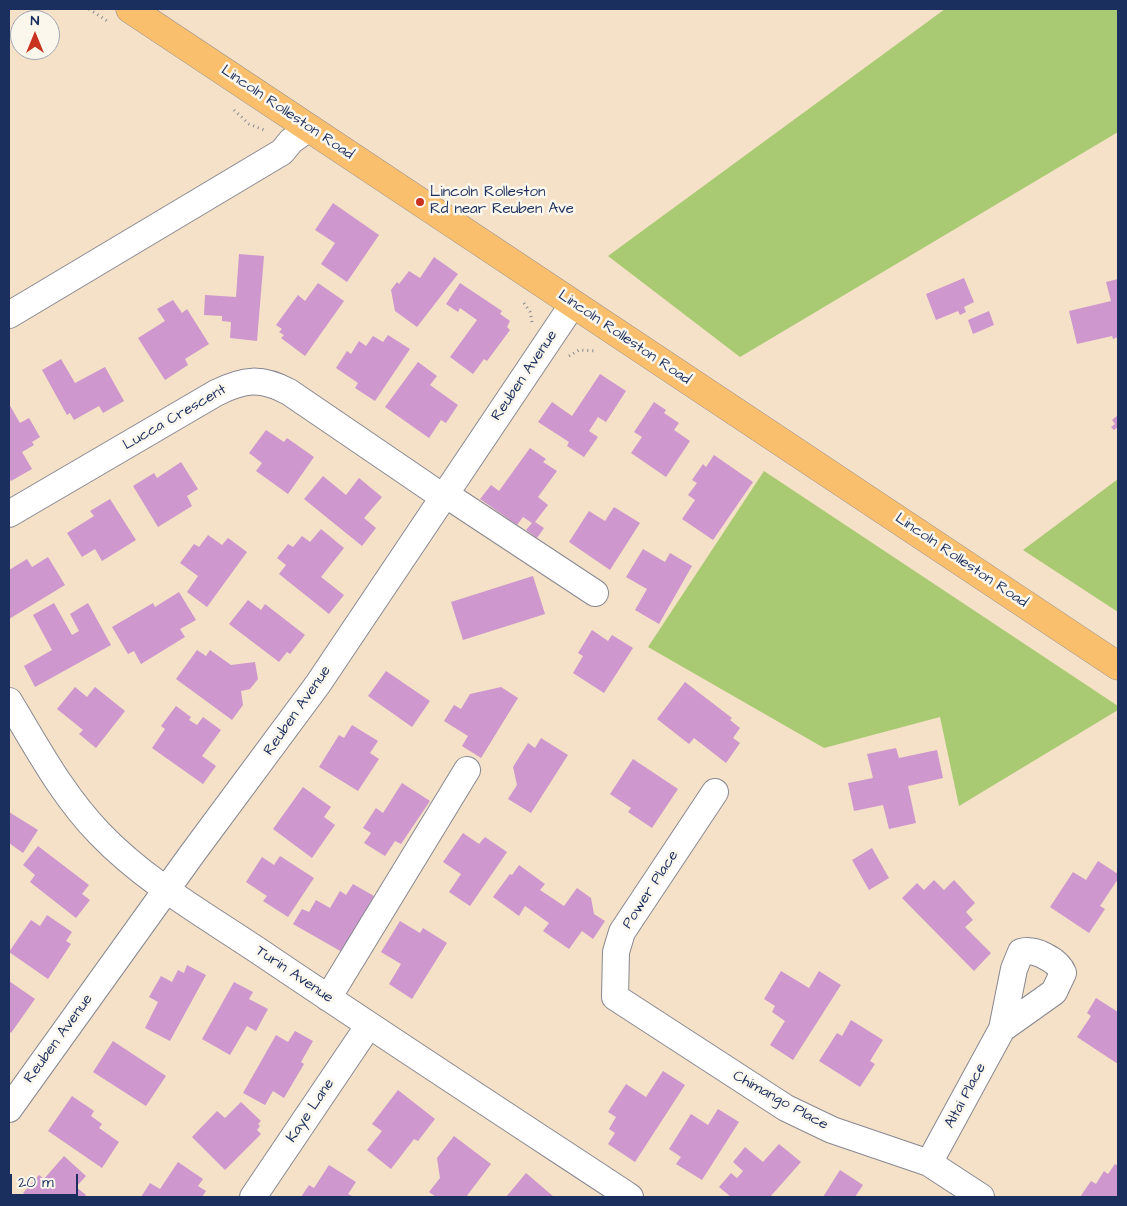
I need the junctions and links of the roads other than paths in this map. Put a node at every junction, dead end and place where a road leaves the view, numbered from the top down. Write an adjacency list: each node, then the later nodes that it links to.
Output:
1 (130, 9): 2 (main road, Lincoln Rolleston Road)
2 (309, 128): 3 (main road, Lincoln Rolleston Road); 4 (street)
3 (573, 304): 5 (street, Reuben Avenue); 8 (main road, Lincoln Rolleston Road)
4 (9, 315)
5 (444, 496): 6 (street, Lucca Crescent); 7 (street, Lucca Crescent); 12 (street, Reuben Avenue)
6 (9, 514)
7 (594, 593)
8 (1118, 666)
9 (9, 701): 12 (street, Turin Avenue)
10 (468, 770): 14 (street)
11 (715, 792): 13 (street, Power Place)
12 (167, 890): 14 (street, Turin Avenue); 17 (street, Reuben Avenue)
13 (615, 997): 18 (street, Chimango Place)
14 (328, 998): 15 (street, Turin Avenue)
15 (368, 1025): 19 (street, Kaye Lane); 20 (street, Turin Avenue)
16 (1002, 1029): 18 (street, Altai Place)
17 (9, 1109)
18 (929, 1163): 21 (street, Chimango Place)
19 (253, 1197)
20 (630, 1197)
21 (982, 1197)

